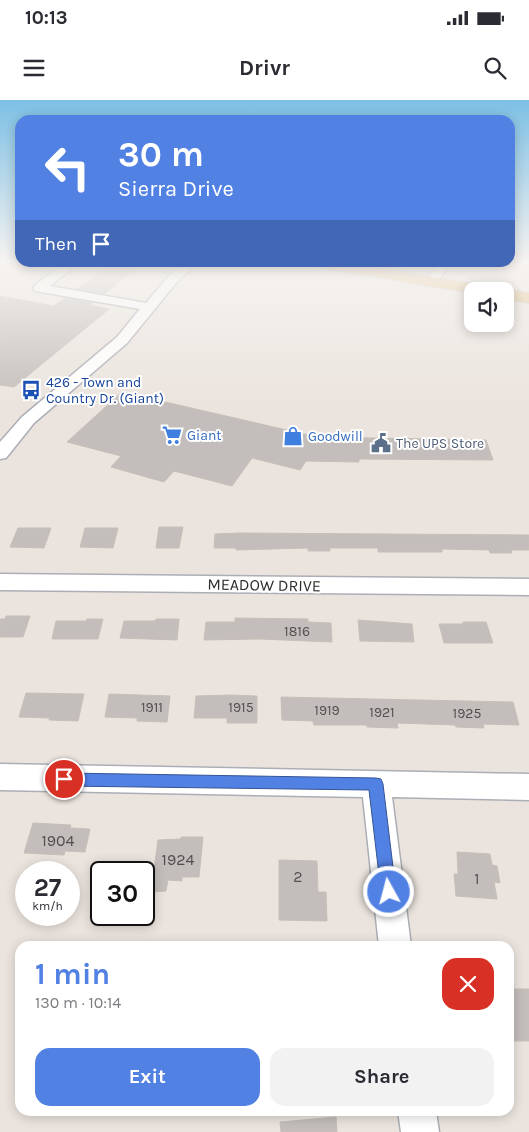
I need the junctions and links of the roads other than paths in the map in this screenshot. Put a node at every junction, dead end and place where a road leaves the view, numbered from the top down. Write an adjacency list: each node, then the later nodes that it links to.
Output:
1 (148, 308): 2 (street)
2 (0, 454)
3 (0, 582): 4 (street, MEADOW DRIVE)
4 (529, 588)
5 (0, 777): 6 (street)
6 (376, 784): 7 (street); 8 (street)
7 (529, 786)
8 (394, 941)
9 (418, 1116): 10 (street)
10 (420, 1132)

